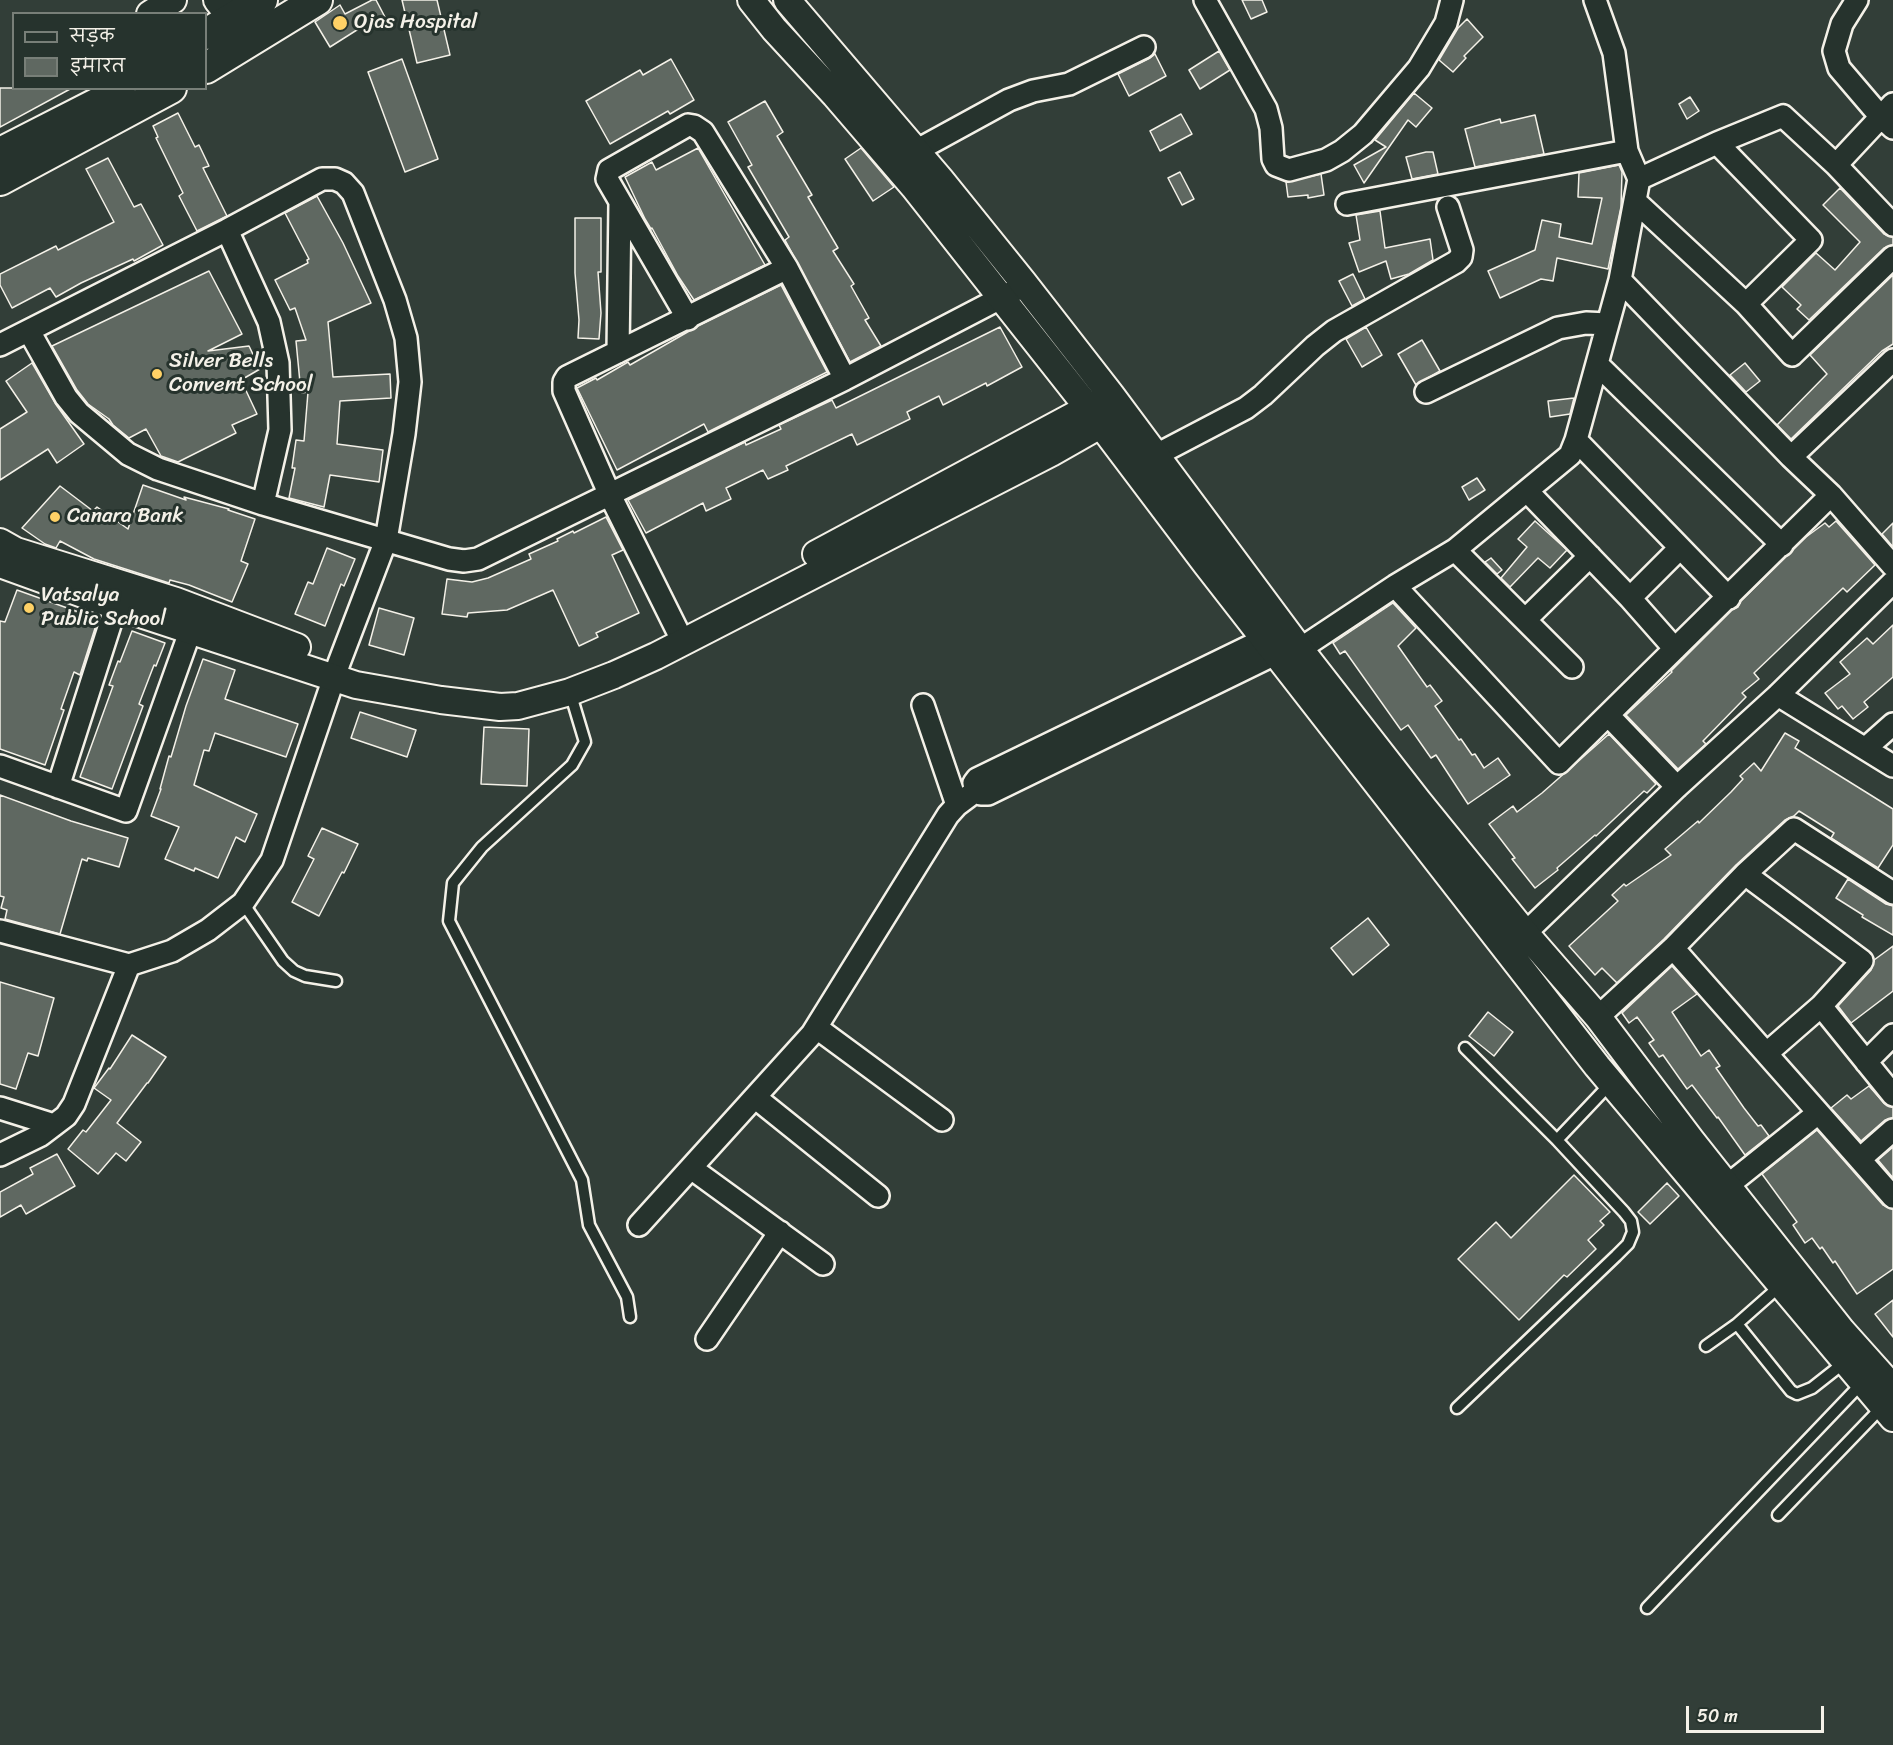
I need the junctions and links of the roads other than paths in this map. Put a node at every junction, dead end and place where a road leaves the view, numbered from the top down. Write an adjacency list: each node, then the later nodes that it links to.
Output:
1 (173, 0): 11 (street)
2 (262, 0): 10 (main road)
3 (317, 0): 13 (main road)
4 (751, 0): 22 (street)
5 (787, 0): 22 (street)
6 (1205, 0): 7 (street)
7 (1452, 0)
8 (1595, 0): 20 (street)
9 (1857, 0): 18 (street)
10 (225, 9): 12 (main road); 13 (street)
11 (152, 12)
12 (207, 33)
13 (250, 42): 15 (main road)
14 (1144, 47): 22 (street)
15 (207, 67)
16 (117, 90): 21 (main road)
17 (167, 90): 25 (main road)
18 (1889, 116): 23 (street)
19 (1717, 142): 23 (street); 24 (street); 37 (street)
20 (1627, 151): 24 (street); 28 (street)
21 (0, 153)
22 (904, 157): 35 (street); 36 (street)
23 (1836, 165): 30 (street)
24 (1639, 179): 26 (street)
25 (0, 180)
26 (1635, 201): 34 (street); 37 (street)
27 (620, 202): 33 (street); 38 (street); 42 (street)
28 (1347, 204)
29 (1448, 207): 51 (street)
30 (1893, 225)
31 (227, 230): 40 (street); 55 (street); 56 (street)
32 (1893, 258): 37 (street)
33 (787, 268): 38 (street); 45 (street)
34 (1620, 280): 39 (street); 50 (street)
35 (1024, 285): 36 (street); 47 (street)
36 (1002, 298): 45 (street); 48 (street)
37 (1746, 304)
38 (688, 319): 42 (street)
39 (1608, 324): 44 (street); 46 (street)
40 (29, 331): 41 (street); 55 (street)
41 (0, 345)
42 (618, 352): 53 (street)
43 (1893, 360): 50 (street)
44 (1597, 364): 49 (street); 57 (street)
45 (845, 379): 53 (street)
46 (1426, 392)
47 (1117, 403): 48 (street); 51 (street)
48 (1095, 417): 51 (street); 70 (street)
49 (1576, 440): 52 (street); 58 (street)
50 (1791, 457): 54 (street)
51 (1144, 462): 72 (street); 72 (street)
52 (1528, 492): 59 (street); 61 (street)
53 (609, 493): 56 (street); 70 (street)
54 (1831, 495): 57 (street); 62 (street)
55 (263, 504): 56 (street)
56 (386, 540): 74 (street)
57 (1782, 545): 66 (street)
58 (1680, 548): 65 (street); 66 (street)
59 (1455, 550): 64 (street); 68 (street)
60 (2, 554): 67 (street); 74 (street)
61 (1590, 556): 65 (street); 68 (street)
62 (1893, 566)
63 (1893, 582): 76 (street)
64 (1395, 586): 72 (street); 78 (street)
65 (1630, 598): 71 (street)
66 (1729, 598): 71 (street)
67 (116, 606): 69 (street); 83 (street)
68 (1525, 620): 73 (street)
69 (190, 629): 74 (street); 83 (street)
70 (679, 635): 74 (street); 75 (street)
71 (1674, 649): 78 (street)
72 (1281, 650): 85 (street); 90 (street)
73 (1572, 667)
74 (337, 670): 75 (street); 88 (street)
75 (570, 692): 120 (lane)
76 (1778, 695): 80 (street); 84 (street)
77 (923, 705): 85 (street)
78 (1608, 715): 84 (street)
79 (1893, 724): 80 (street)
80 (1866, 748): 82 (street)
81 (0, 766): 83 (street)
82 (1893, 766)
83 (58, 787)
84 (1677, 787): 90 (street)
85 (957, 805): 96 (street)
86 (1745, 874): 87 (street); 91 (street); 94 (street)
87 (1893, 893)
88 (243, 903): 92 (street); 93 (lane)
89 (0, 931): 92 (street)
90 (1516, 942): 95 (street); 101 (street)
91 (1673, 948): 95 (street); 99 (street)
92 (129, 965): 107 (street)
93 (336, 981)
94 (1821, 1006): 99 (street); 100 (street)
95 (1598, 1017): 113 (street)
96 (817, 1028): 103 (street); 106 (street)
97 (1893, 1035): 100 (street)
98 (1465, 1048): 109 (lane)
99 (1767, 1053): 105 (street)
100 (1866, 1062): 102 (street)
101 (1612, 1083): 109 (lane); 119 (street)
102 (1893, 1095)
103 (756, 1098): 112 (street); 114 (street)
104 (0, 1108): 107 (street)
105 (1818, 1113): 111 (street); 113 (street)
106 (942, 1120)
107 (54, 1125): 110 (street)
108 (1893, 1130): 111 (street)
109 (1557, 1140): 127 (lane)
110 (0, 1155)
111 (1860, 1159): 115 (street)
112 (691, 1168): 116 (street); 117 (street)
113 (1728, 1186): 126 (street)
114 (878, 1196)
115 (1893, 1197)
116 (639, 1225)
117 (780, 1232): 118 (street); 122 (street)
118 (823, 1264)
119 (1780, 1286): 121 (lane); 124 (street)
120 (630, 1317)
121 (1737, 1324): 123 (lane); 124 (lane)
122 (707, 1339)
123 (1706, 1346)
124 (1845, 1362): 125 (street)
125 (1862, 1383): 126 (street); 129 (lane)
126 (1889, 1405): 128 (lane)
127 (1457, 1408)
128 (1778, 1515)
129 (1647, 1608)

